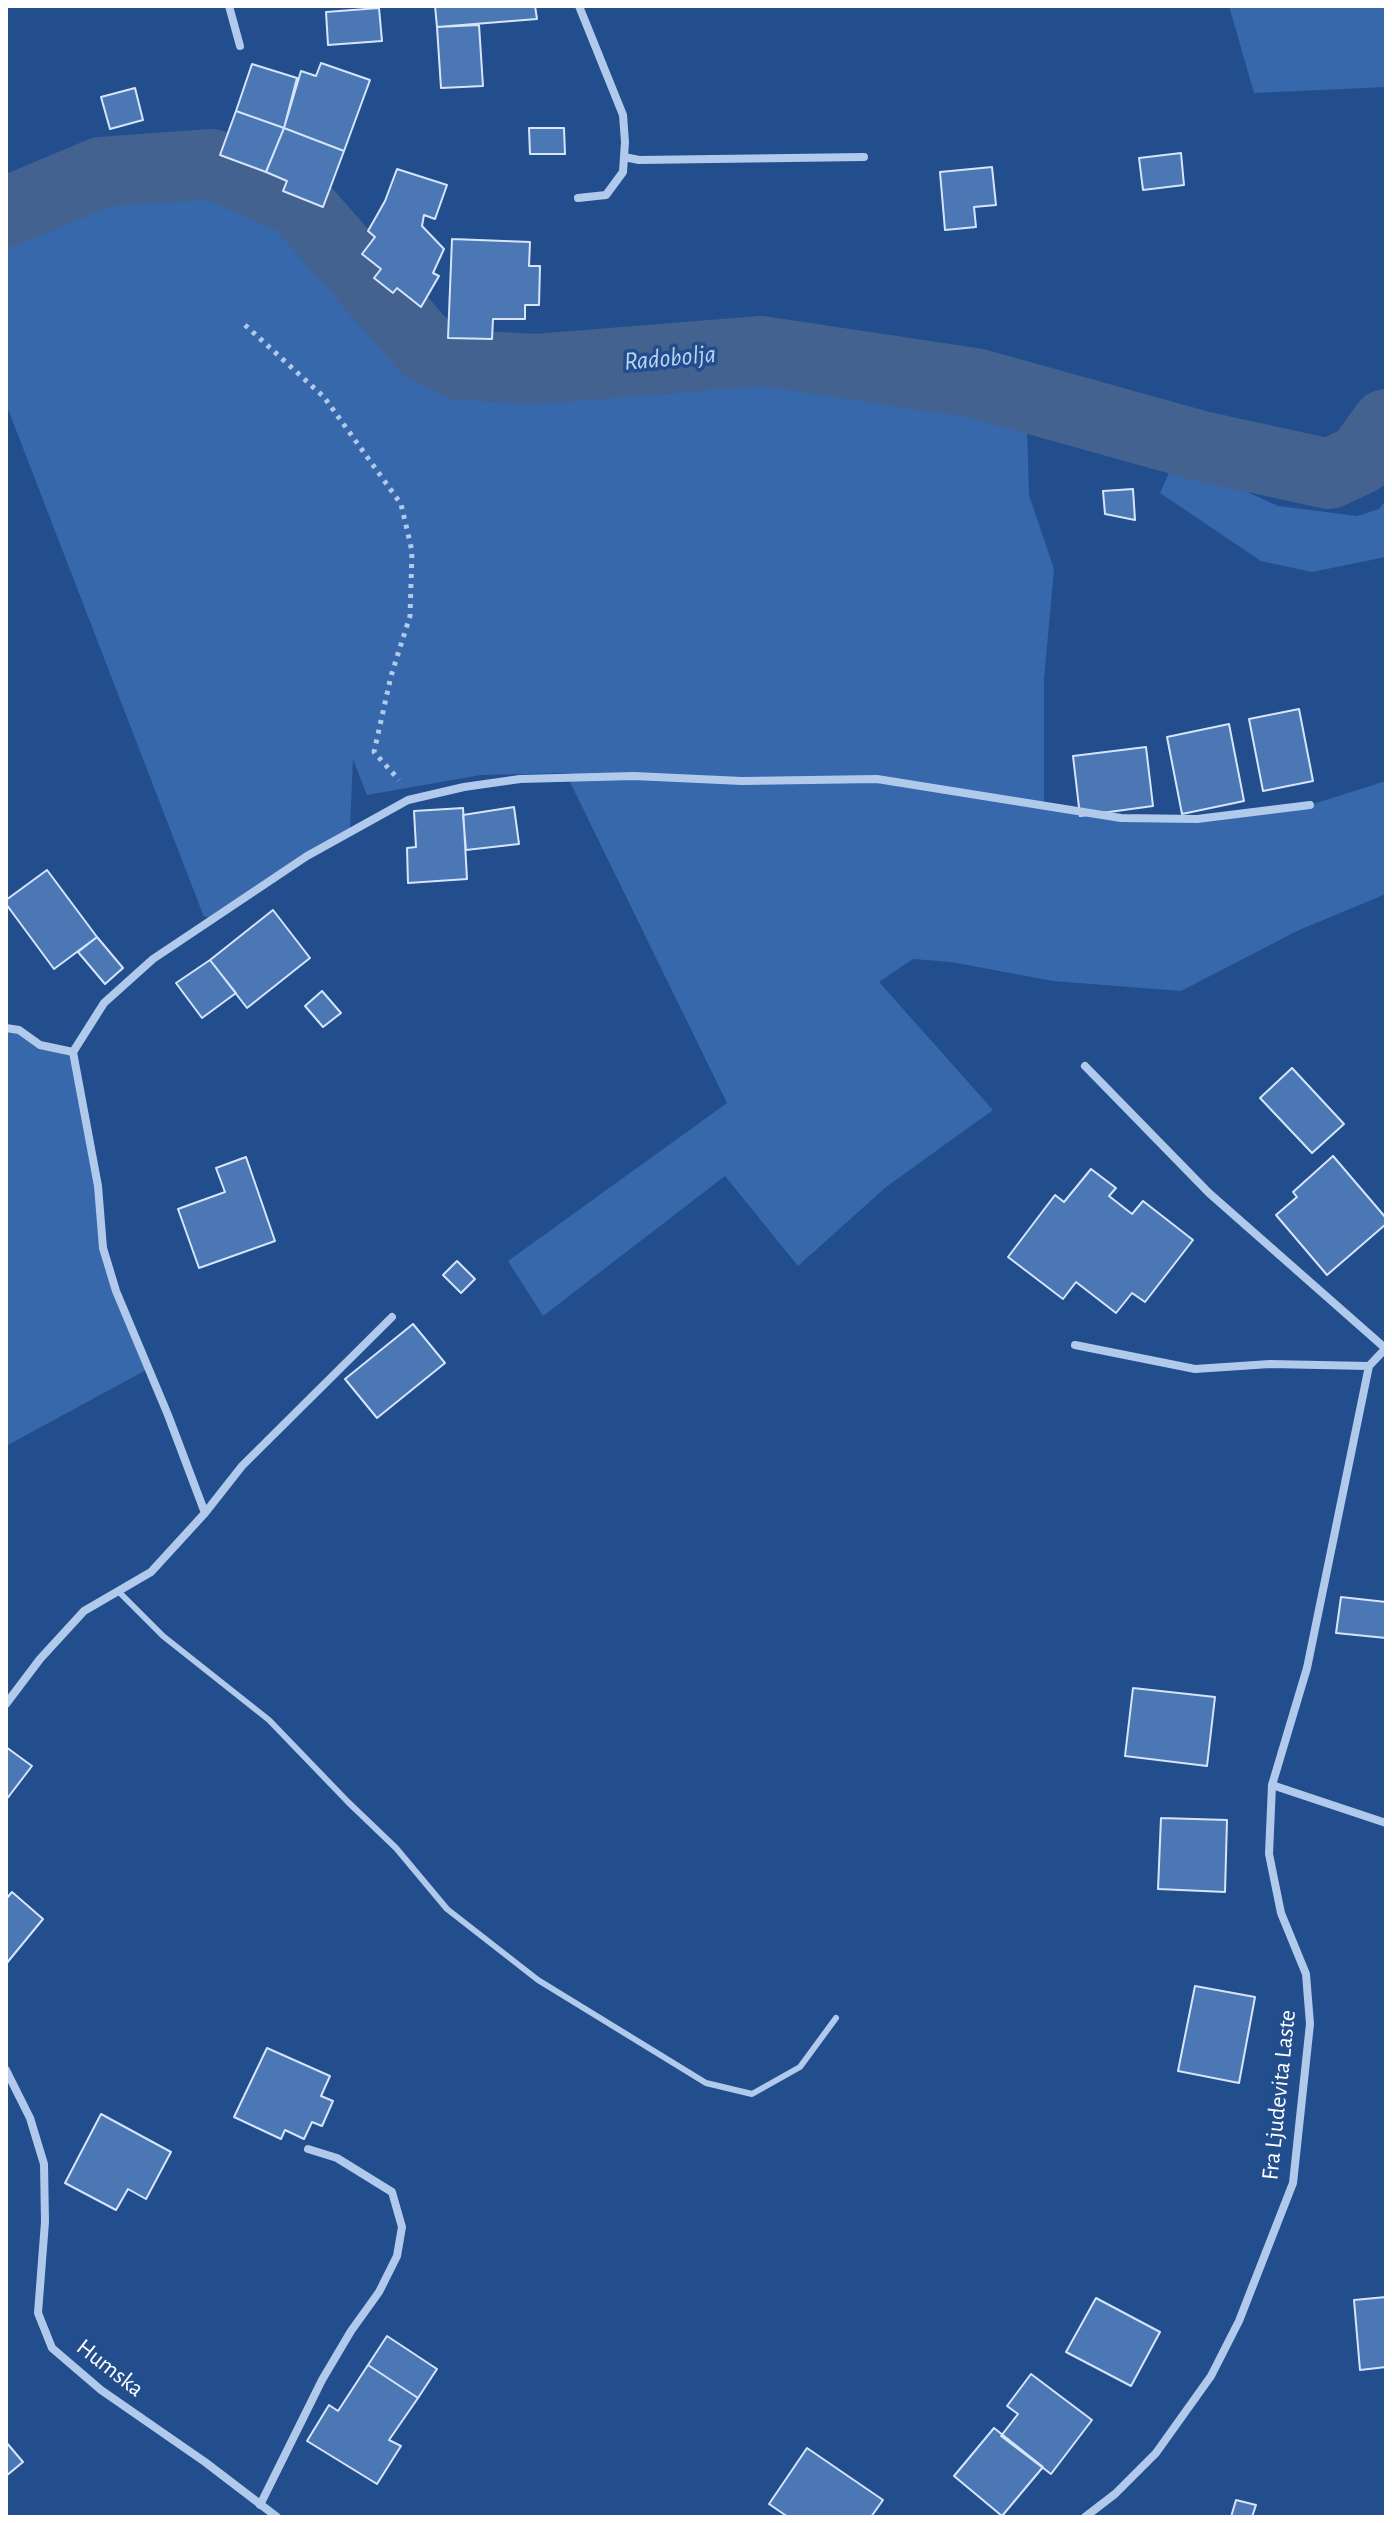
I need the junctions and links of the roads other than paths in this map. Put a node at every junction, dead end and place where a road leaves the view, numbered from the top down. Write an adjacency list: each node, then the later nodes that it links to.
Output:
1 (229, 6): 3 (street)
2 (579, 6): 4 (street)
3 (240, 46)
4 (624, 157): 5 (street); 6 (street)
5 (864, 157)
6 (578, 198)
7 (1310, 805): 9 (street)
8 (6, 1028): 9 (street)
9 (73, 1052): 15 (street)
10 (1085, 1066): 13 (street)
11 (392, 1317): 15 (street)
12 (1075, 1345): 14 (street)
13 (1386, 1348): 14 (street)
14 (1369, 1366): 18 (street, Fra Ljudevita Laste)
15 (205, 1513): 16 (street)
16 (118, 1591): 17 (street); 20 (lane)
17 (6, 1704)
18 (1272, 1785): 19 (street); 25 (street, Fra Ljudevita Laste)
19 (1386, 1823)
20 (836, 2018)
21 (6, 2070): 23 (street, Humska)
22 (308, 2149): 23 (street)
23 (260, 2505): 24 (street, Humska)
24 (277, 2517)
25 (1085, 2517)

